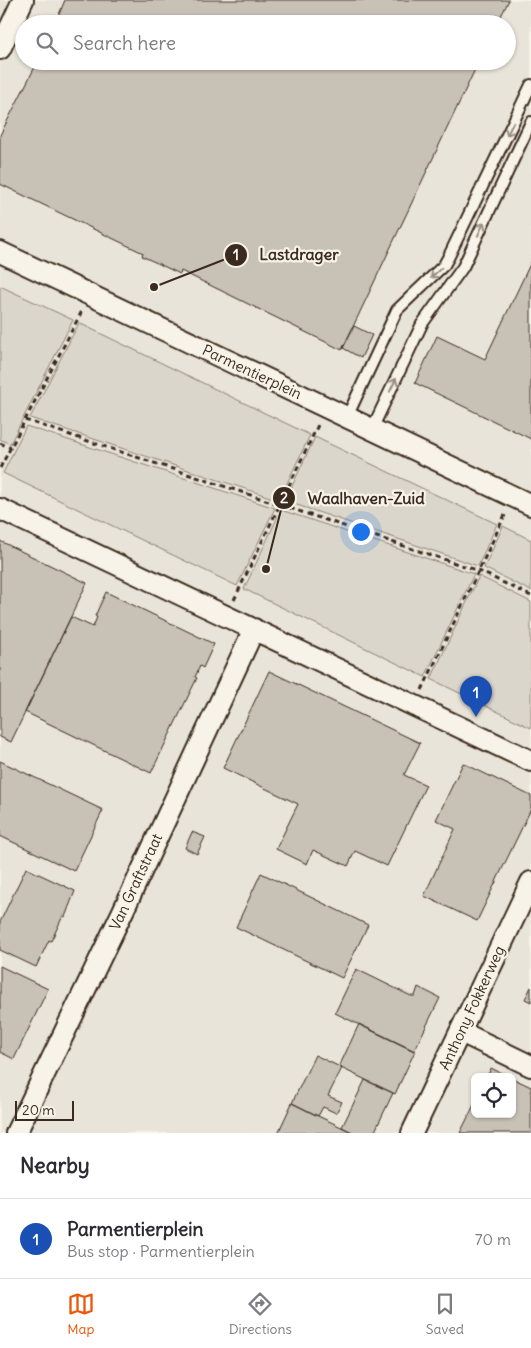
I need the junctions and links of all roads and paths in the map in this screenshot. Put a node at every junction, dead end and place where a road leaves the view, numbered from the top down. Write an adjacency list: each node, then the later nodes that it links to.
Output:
1 (23, 0): 2 (street)
2 (16, 15)
3 (15, 17): 4 (street)
4 (0, 49)
5 (531, 85): 10 (lane, one-way to 10)
6 (531, 122): 12 (lane, one-way to 6)
7 (0, 252): 8 (street, Parmentierplein)
8 (90, 296): 9 (street, Parmentierplein); 11 (path)
9 (326, 407): 10 (street, Parmentierplein); 17 (path)
10 (347, 418): 12 (street, Parmentierplein)
11 (25, 420): 14 (path); 17 (path)
12 (372, 429): 16 (street, Parmentierplein)
13 (0, 443): 14 (path)
14 (10, 448): 15 (path)
15 (0, 468)
16 (522, 501): 19 (path)
17 (279, 505): 19 (path); 21 (path)
18 (0, 509): 21 (street)
19 (479, 571): 20 (path); 23 (path)
20 (531, 596)
21 (226, 616): 22 (street)
22 (254, 629): 23 (street); 28 (street, Van Graftstraat)
23 (415, 706): 24 (street)
24 (531, 761)
25 (531, 882): 26 (street, Anthony Fokkerweg)
26 (461, 1032): 27 (street); 29 (street, Anthony Fokkerweg)
27 (531, 1066)
28 (16, 1133)
29 (412, 1133)

